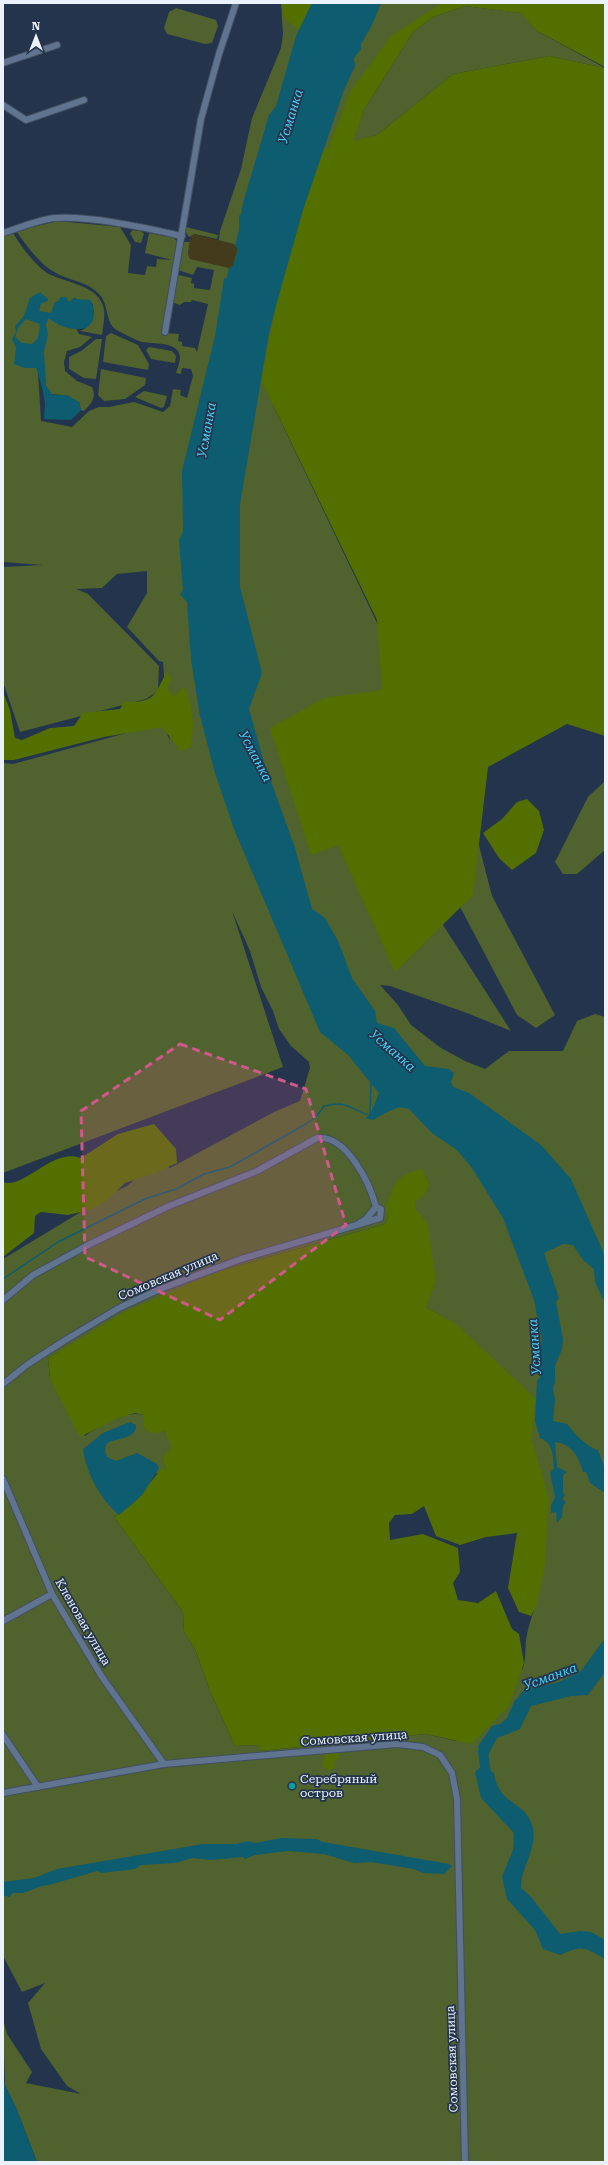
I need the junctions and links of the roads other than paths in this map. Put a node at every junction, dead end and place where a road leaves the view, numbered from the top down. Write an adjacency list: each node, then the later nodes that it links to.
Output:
1 (236, 3): 7 (street)
2 (57, 45): 3 (street)
3 (3, 63)
4 (84, 100): 5 (street)
5 (3, 104)
6 (3, 233): 7 (street)
7 (182, 236): 8 (street)
8 (166, 332)
9 (376, 1207): 10 (street, Сомовская улица); 10 (street, Сомовская улица); 11 (street)
10 (358, 1224): 12 (street, Сомовская улица)
11 (3, 1300)
12 (3, 1384)
13 (3, 1479): 14 (street, Кленовая улица)
14 (52, 1594): 15 (street); 17 (street, Кленовая улица)
15 (3, 1620)
16 (3, 1735): 18 (street)
17 (164, 1764): 18 (street, Сомовская улица); 20 (street, Сомовская улица)
18 (38, 1787): 19 (street, Сомовская улица)
19 (3, 1793)
20 (465, 2162)

